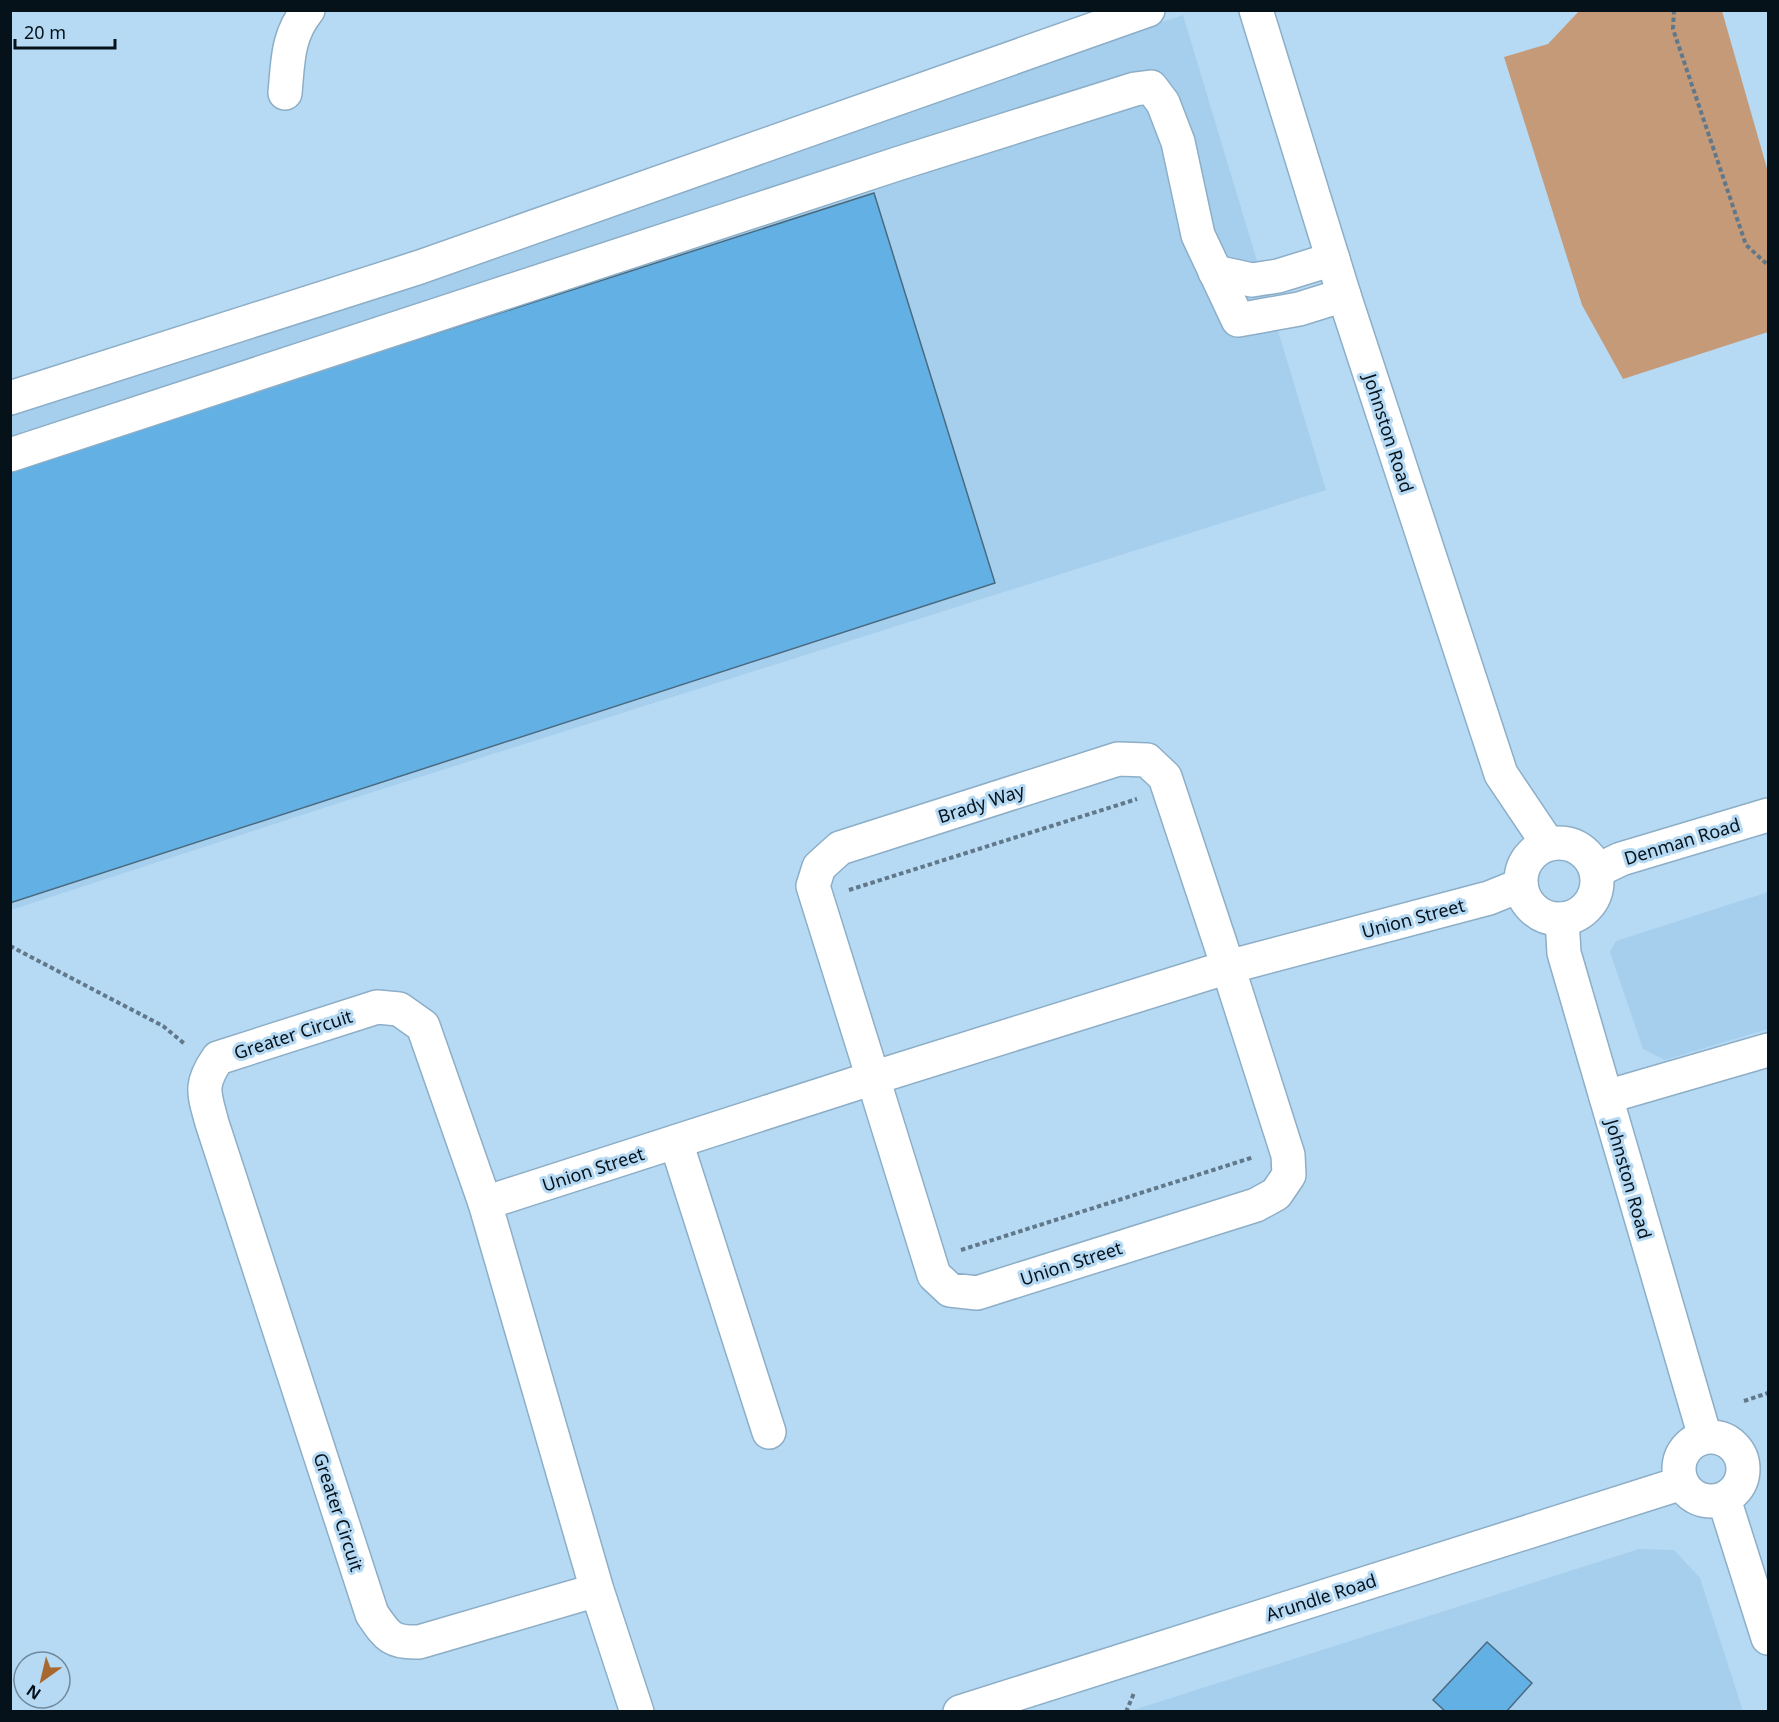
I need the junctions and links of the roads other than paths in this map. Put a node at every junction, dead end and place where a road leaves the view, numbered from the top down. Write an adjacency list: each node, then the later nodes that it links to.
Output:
1 (308, 10): 4 (street)
2 (1148, 10): 8 (street)
3 (1256, 10): 5 (street, Johnston Road)
4 (285, 93)
5 (1333, 259): 6 (street); 7 (street, Johnston Road)
6 (1215, 272): 7 (street); 9 (street)
7 (1344, 295): 11 (street, Johnston Road)
8 (10, 399)
9 (10, 455)
10 (1768, 815): 12 (street, Denman Road)
11 (1548, 844): 12 (street); 13 (street)
12 (1596, 871): 14 (street)
13 (1521, 885): 14 (street); 15 (street, Union Street)
14 (1562, 919): 18 (street, Johnston Road)
15 (1228, 967): 17 (street); 17 (street, Brady Way); 17 (street, Union Street)
16 (1768, 1050): 18 (street)
17 (873, 1078): 19 (street, Union Street)
18 (1606, 1097): 22 (street, Johnston Road)
19 (676, 1142): 20 (street, Union Street); 21 (street)
20 (485, 1203): 25 (street, Greater Circuit); 25 (street, Greater Circuit)
21 (769, 1432)
22 (1705, 1437): 23 (street); 24 (street)
23 (1682, 1483): 24 (street); 28 (street, Arundle Road)
24 (1724, 1499): 26 (street)
25 (597, 1590): 27 (street, Greater Circuit)
26 (1768, 1638)
27 (637, 1712)
28 (960, 1712)

